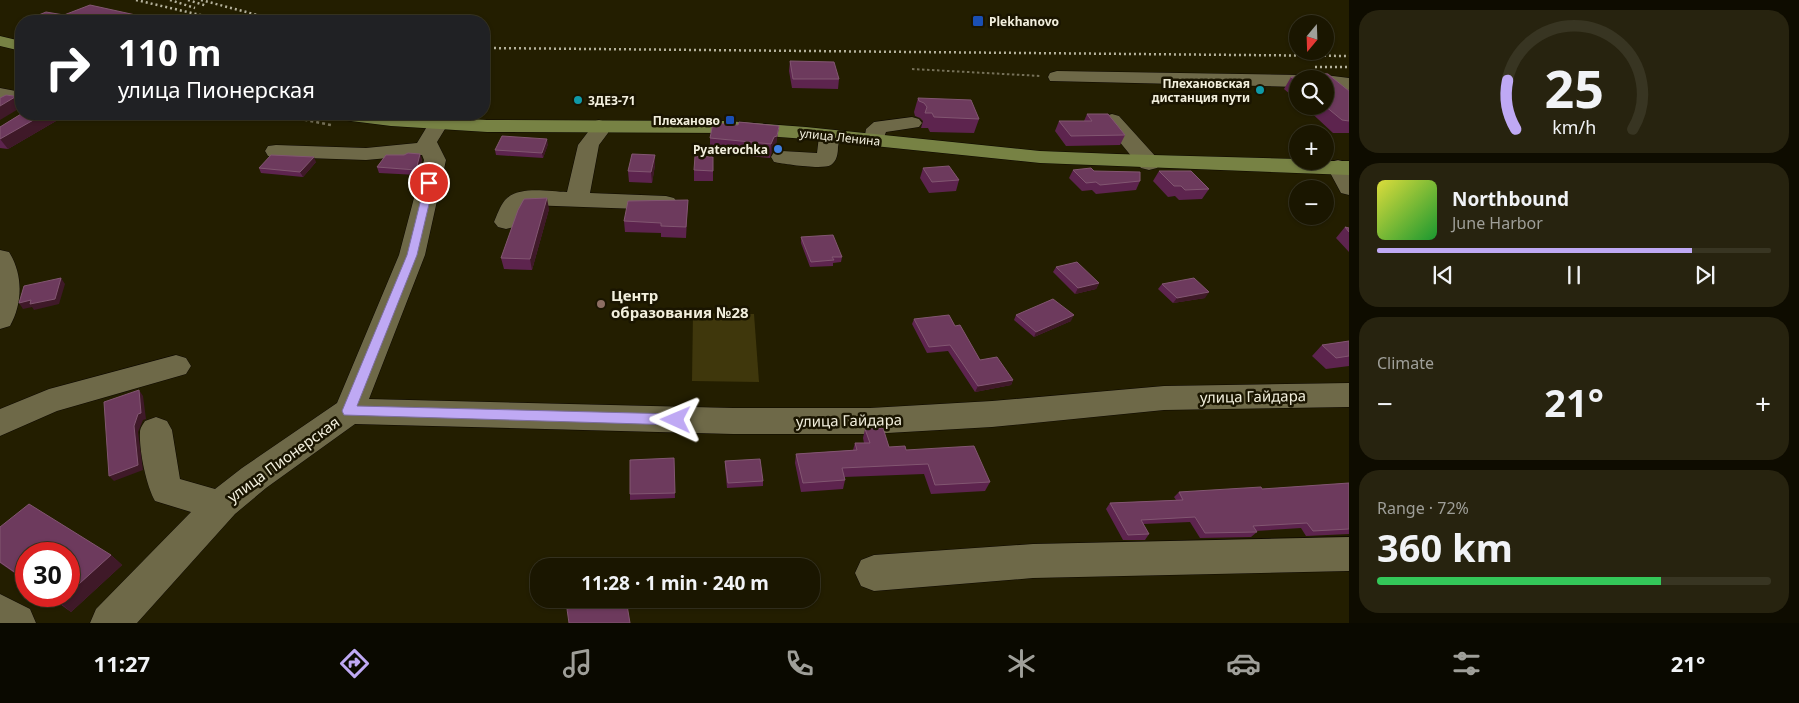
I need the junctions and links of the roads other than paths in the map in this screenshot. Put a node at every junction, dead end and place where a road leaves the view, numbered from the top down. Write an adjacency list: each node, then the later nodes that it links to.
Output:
1 (0, 41): 2 (main road)
2 (15, 45)
3 (1057, 77): 4 (street)
4 (1289, 81)
5 (1334, 82): 6 (street)
6 (1349, 84)
7 (0, 94): 8 (street)
8 (15, 104)
9 (400, 120): 12 (main road, улица Ленина)
10 (1112, 120): 19 (street)
11 (912, 123): 15 (street)
12 (438, 124): 13 (main road, улица Ленина); 16 (street, улица Пионерская)
13 (599, 126): 14 (main road, улица Ленина); 22 (street)
14 (829, 136): 15 (main road, улица Ленина); 18 (street)
15 (874, 141): 19 (main road, улица Ленина)
16 (429, 148): 17 (street); 29 (street, улица Пионерская)
17 (276, 151)
18 (782, 157)
19 (1149, 163): 20 (main road, улица Ленина)
20 (1344, 167): 21 (street)
21 (1349, 188)
22 (577, 199): 23 (street); 24 (street)
23 (680, 204)
24 (506, 222)
25 (0, 258): 26 (street)
26 (0, 319)
27 (176, 366): 30 (street)
28 (1349, 395): 29 (street, улица Гайдара)
29 (349, 411): 32 (street, улица Пионерская)
30 (0, 423)
31 (156, 430): 32 (street)
32 (220, 506): 37 (street, улица Пионерская)
33 (1349, 554): 34 (street)
34 (874, 573)
35 (0, 613): 36 (street)
36 (16, 623)
37 (110, 623)

